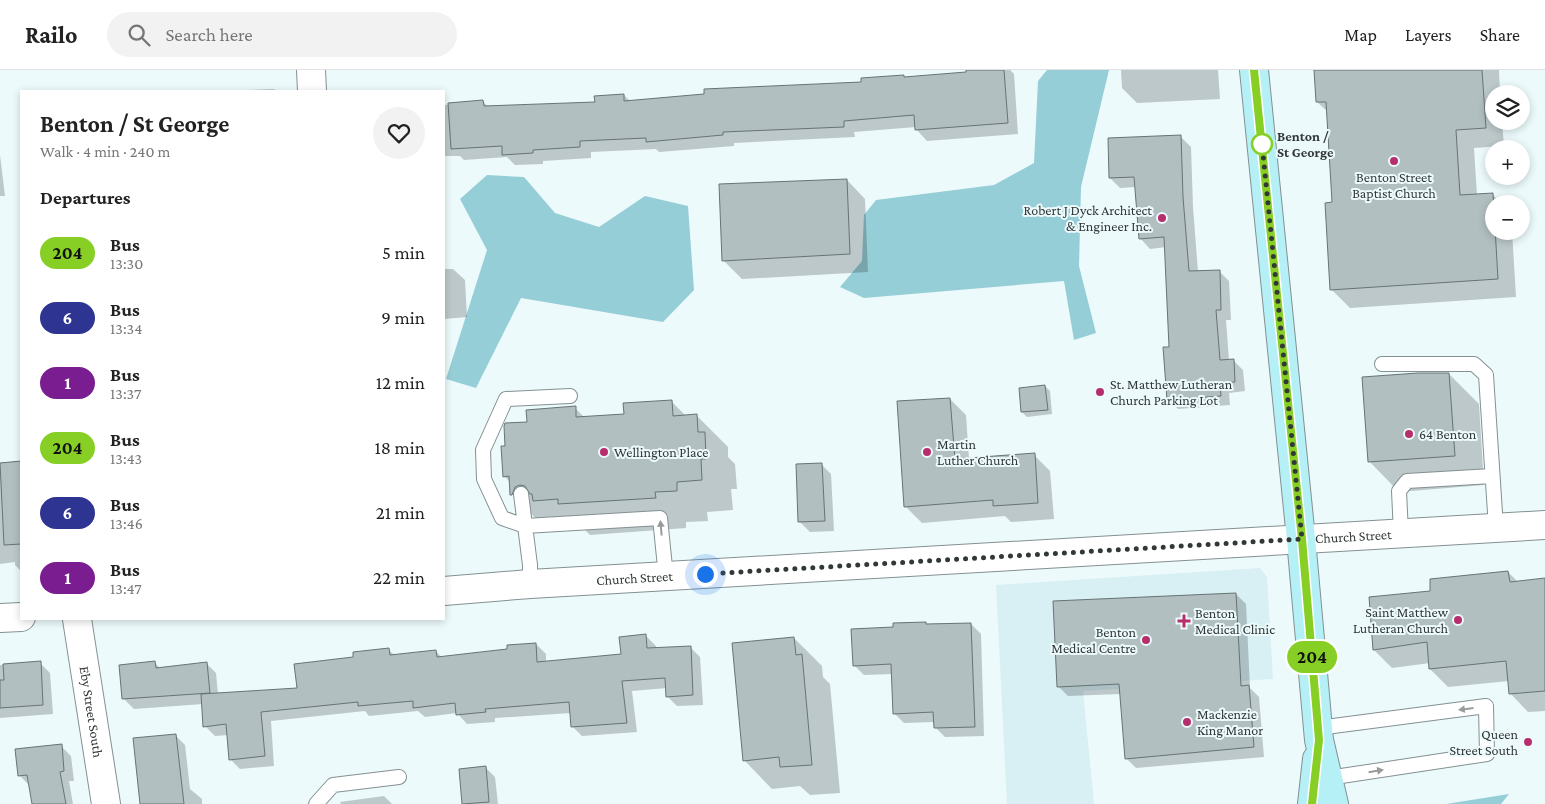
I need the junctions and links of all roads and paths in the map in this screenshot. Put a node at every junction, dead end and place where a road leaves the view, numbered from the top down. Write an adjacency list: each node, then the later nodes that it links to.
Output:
1 (311, 70): 3 (street)
2 (1254, 70): 12 (main road)
3 (312, 90)
4 (1382, 364): 6 (lane)
5 (570, 396): 9 (lane)
6 (1492, 476): 10 (lane); 11 (lane)
7 (521, 494): 9 (lane)
8 (1545, 525): 10 (street, Church Street)
9 (525, 526): 13 (lane, one-way to 9); 14 (lane)
10 (1496, 528): 11 (street, Church Street)
11 (1401, 533): 12 (street, Church Street)
12 (1302, 539): 13 (street, Church Street); 19 (main road)
13 (666, 577): 14 (street, Church Street)
14 (530, 584): 15 (street, Church Street)
15 (445, 591)
16 (20, 617): 17 (street)
17 (0, 618)
18 (77, 620): 22 (street, Eby Street South)
19 (1318, 734): 21 (main road); 21 (lane, one-way to 19); 24 (main road)
20 (399, 777): 23 (lane)
21 (1328, 778): 25 (main road)
22 (106, 804)
23 (316, 804)
24 (1312, 804)
25 (1334, 804)

